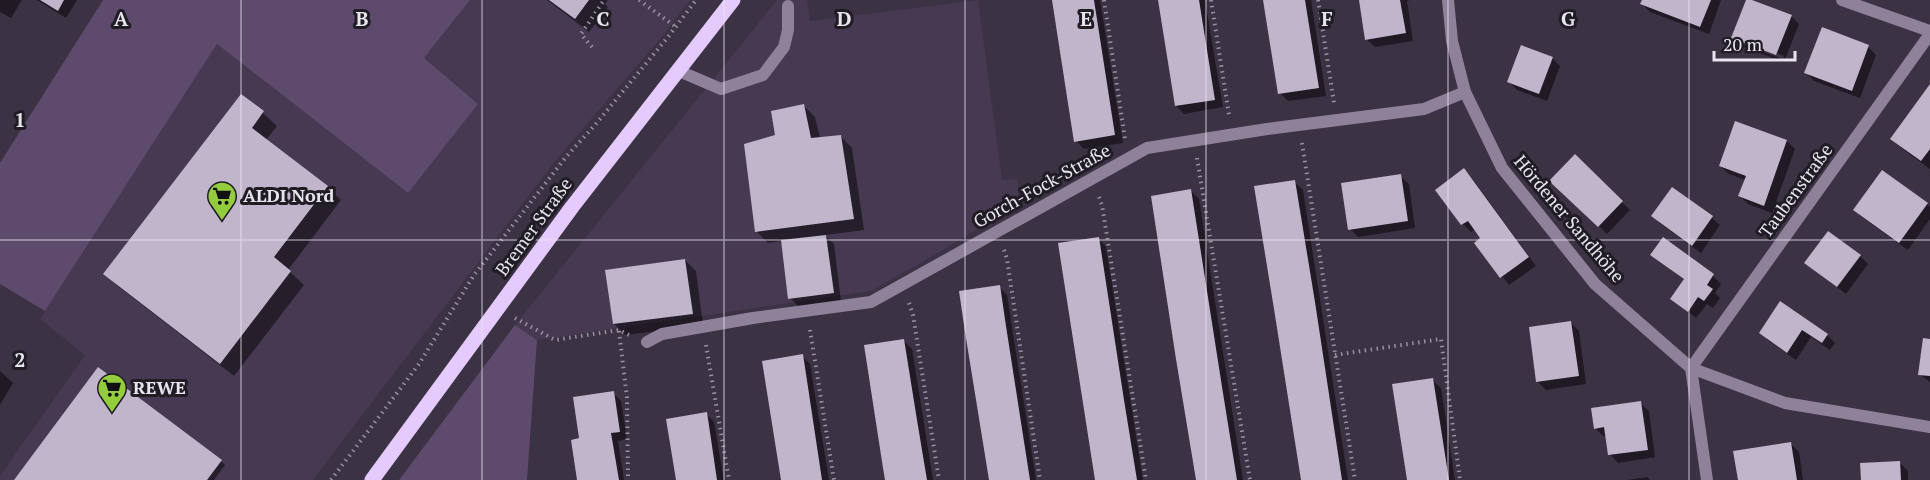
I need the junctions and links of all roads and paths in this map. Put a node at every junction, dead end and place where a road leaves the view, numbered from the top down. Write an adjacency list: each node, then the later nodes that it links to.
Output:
1 (603, 0): 13 (path)
2 (639, 0): 11 (path)
3 (696, 0): 11 (path)
4 (733, 0): 14 (main road, Bremer Straße)
5 (1104, 0): 20 (path)
6 (1211, 0): 18 (path)
7 (1318, 0): 16 (path)
8 (1448, 0): 15 (street, Hördener Sandhöhe)
9 (1842, 0): 12 (street)
10 (788, 6): 14 (street)
11 (676, 27): 32 (path)
12 (1930, 33): 30 (street, Taubenstraße)
13 (592, 47)
14 (678, 71): 24 (main road, Bremer Straße)
15 (1465, 92): 16 (street, Gorch-Fock-Straße); 30 (street, Hördener Sandhöhe)
16 (1336, 120): 17 (street, Gorch-Fock-Straße)
17 (1299, 125): 18 (street, Gorch-Fock-Straße); 29 (path)
18 (1232, 135): 19 (street, Gorch-Fock-Straße)
19 (1194, 141): 20 (street, Gorch-Fock-Straße); 40 (path)
20 (1129, 159): 21 (street, Gorch-Fock-Straße)
21 (1092, 179): 22 (street, Gorch-Fock-Straße); 39 (path)
22 (998, 231): 23 (street, Gorch-Fock-Straße); 38 (path)
23 (903, 284): 25 (street, Gorch-Fock-Straße); 37 (path)
24 (498, 309): 27 (path); 33 (main road, Bremer Straße)
25 (806, 311): 26 (street, Gorch-Fock-Straße); 36 (path)
26 (704, 327): 28 (street, Gorch-Fock-Straße); 35 (path)
27 (619, 330): 28 (path); 34 (path)
28 (646, 342)
29 (1335, 355): 41 (path); 42 (path)
30 (1691, 368): 31 (street, Hördener Sandhöhe); 43 (street)
31 (1930, 427)
32 (331, 480)
33 (372, 480)
34 (628, 480)
35 (729, 480)
36 (834, 480)
37 (939, 480)
38 (1040, 480)
39 (1146, 480)
40 (1250, 480)
41 (1354, 480)
42 (1460, 480)
43 (1707, 480)

